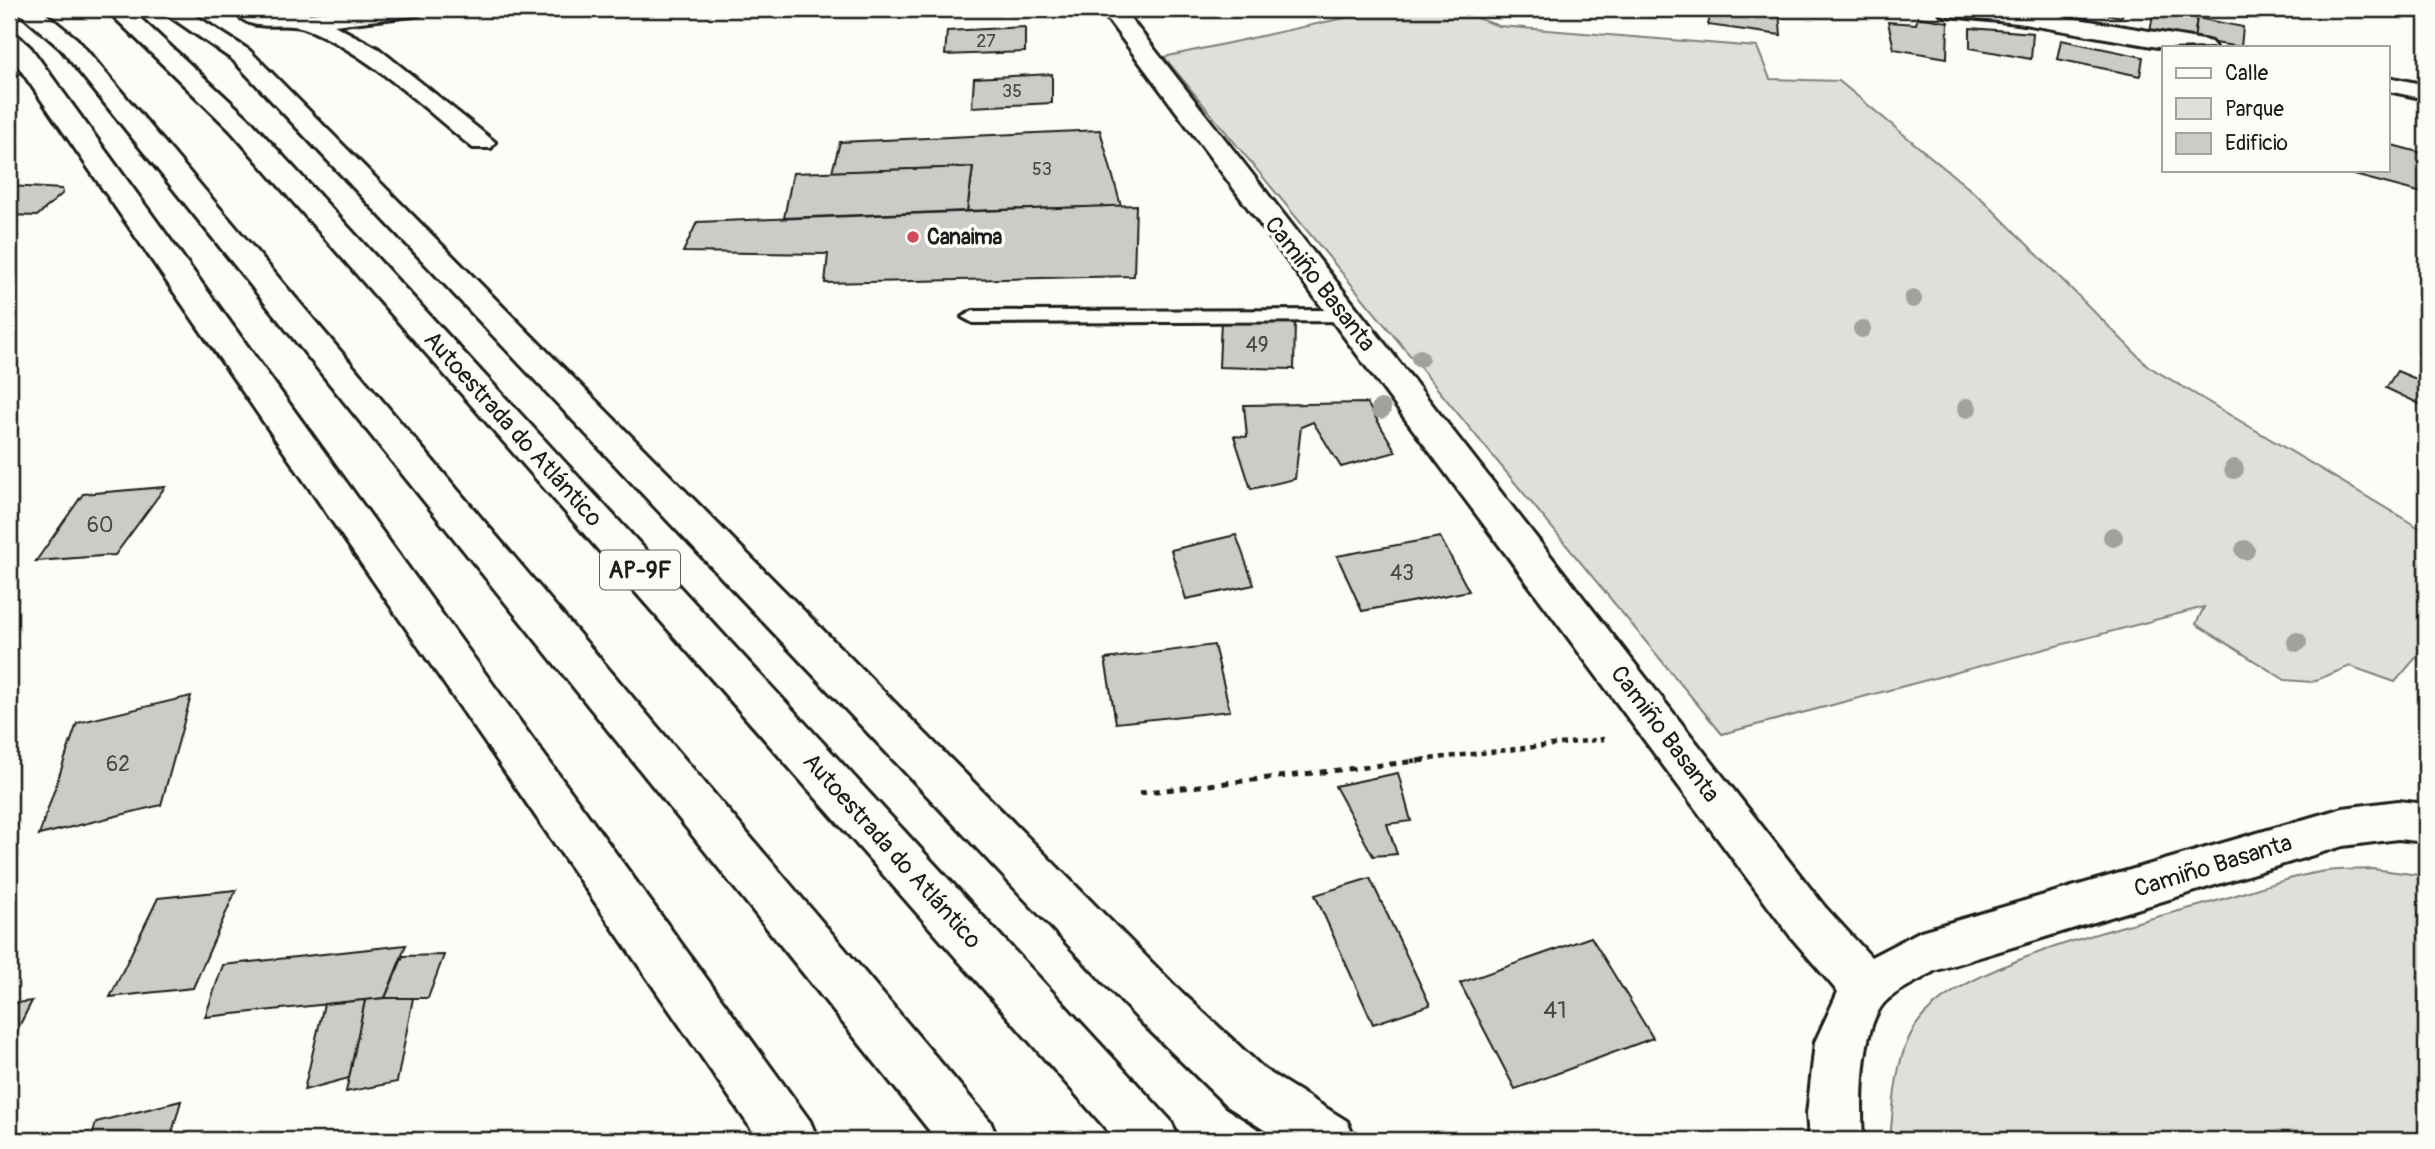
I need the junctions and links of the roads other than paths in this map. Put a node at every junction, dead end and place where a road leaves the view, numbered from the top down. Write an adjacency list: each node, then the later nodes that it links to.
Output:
1 (26, 9): 20 (main road)
2 (117, 9): 21 (main road, Autoestrada do Atlántico / AP-9F)
3 (170, 9): 22 (main road)
4 (244, 9): 8 (main road)
5 (413, 9): 8 (main road)
6 (1111, 9): 14 (main road, Camiño Basanta)
7 (1950, 9): 10 (main road)
8 (309, 21): 13 (main road)
9 (9, 40): 19 (main road)
10 (2197, 46)
11 (2390, 84): 12 (main road)
12 (2426, 92)
13 (482, 142)
14 (1346, 316): 15 (lane); 17 (main road, Camiño Basanta)
15 (973, 317)
16 (2426, 822): 17 (main road, Camiño Basanta)
17 (1866, 987): 18 (main road)
18 (1830, 1132)
19 (791, 1140)
20 (971, 1140)
21 (1152, 1140)
22 (1328, 1140)

